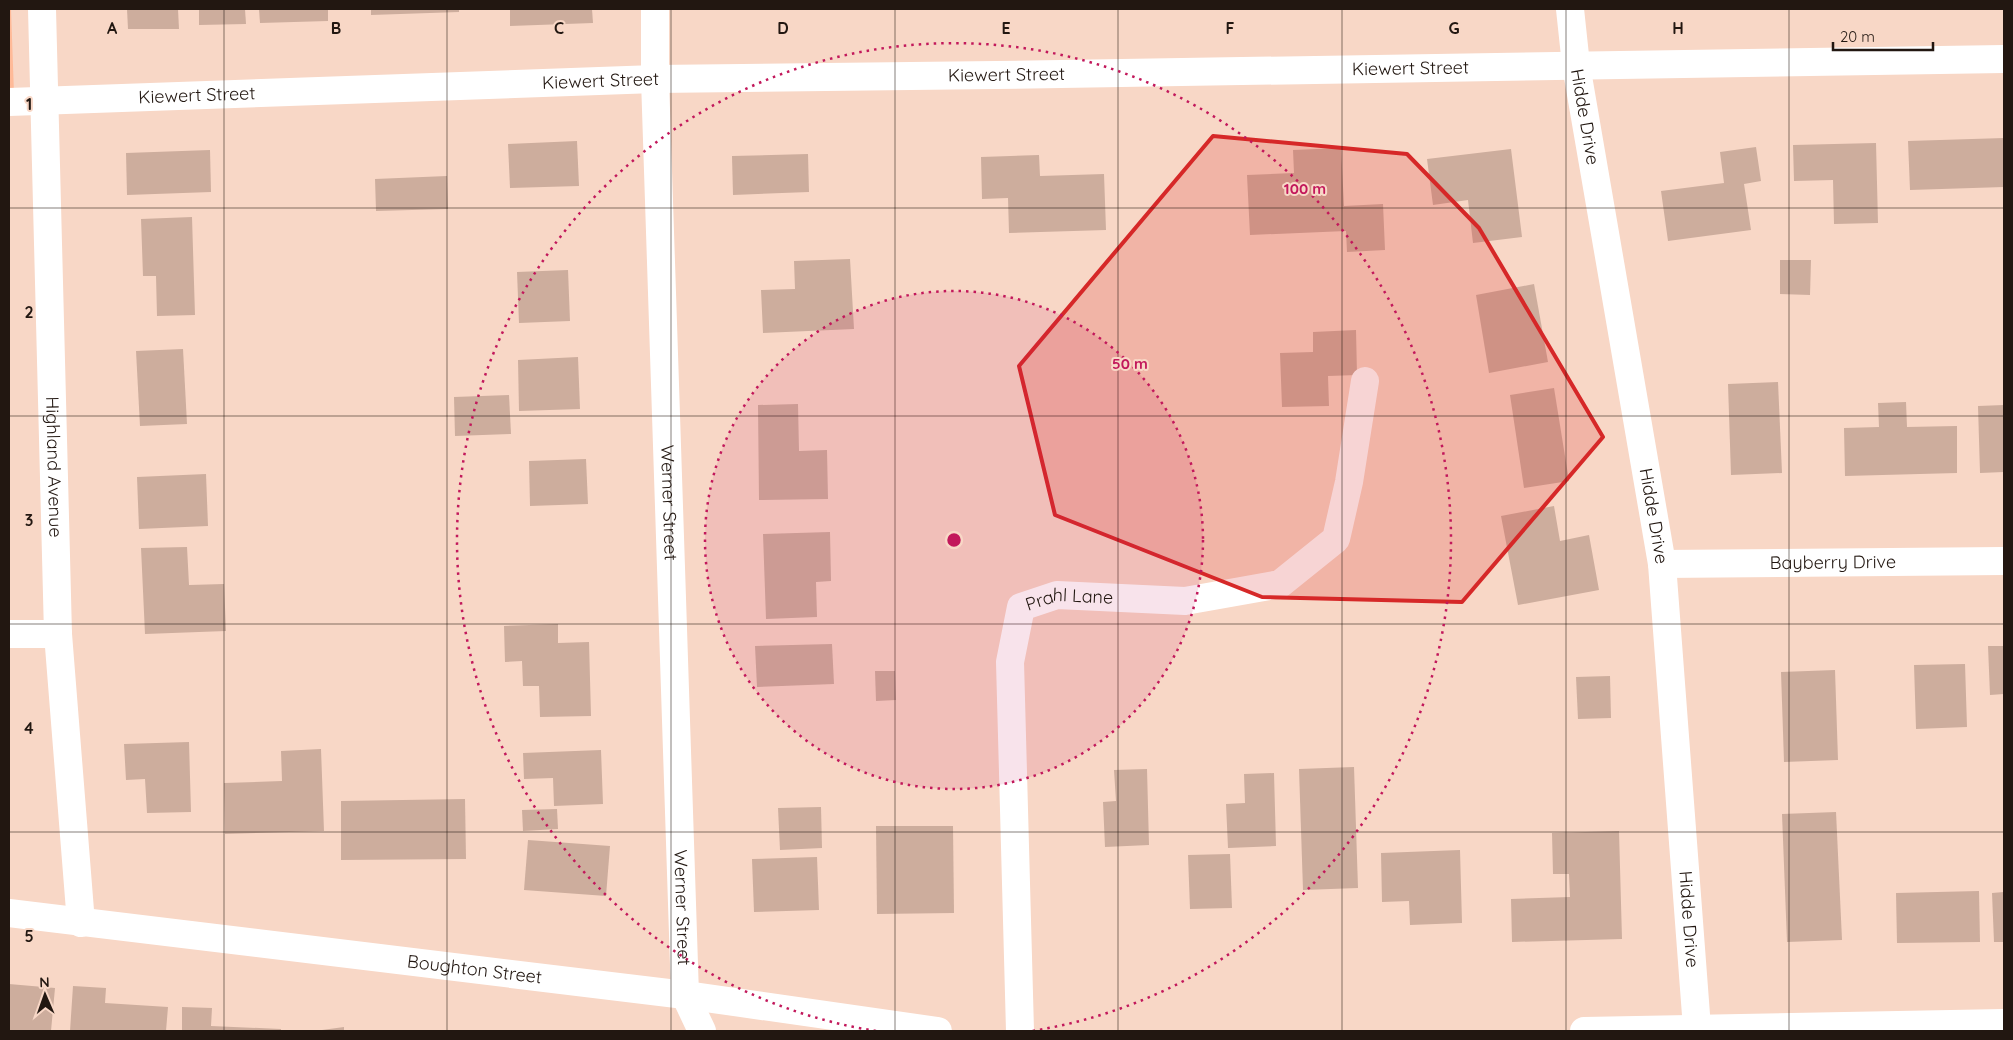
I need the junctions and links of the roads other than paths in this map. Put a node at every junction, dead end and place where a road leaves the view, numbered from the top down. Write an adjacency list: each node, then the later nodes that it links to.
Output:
1 (42, 9): 7 (street, Highland Avenue)
2 (655, 9): 6 (street, Werner Street)
3 (1570, 9): 5 (street, Hidde Drive)
4 (2004, 59): 5 (street, Kiewert Street)
5 (1576, 65): 6 (street, Kiewert Street); 11 (street, Hidde Drive)
6 (655, 79): 7 (street, Kiewert Street); 16 (street, Werner Street)
7 (44, 101): 8 (street, Kiewert Street); 13 (street, Highland Avenue)
8 (9, 102)
9 (1365, 381): 21 (street, Prahl Lane)
10 (2004, 561): 11 (street, Bayberry Drive)
11 (1662, 564): 18 (street, Hidde Drive)
12 (9, 634): 13 (street)
13 (58, 634): 15 (street, Highland Avenue)
14 (9, 913): 15 (street, Boughton Street)
15 (81, 923): 16 (street, Boughton Street)
16 (685, 995): 19 (street); 20 (street, Boughton Street)
17 (2004, 1023): 18 (street)
18 (1697, 1028): 22 (street)
19 (702, 1031)
20 (938, 1031)
21 (1020, 1031)
22 (1584, 1031)

